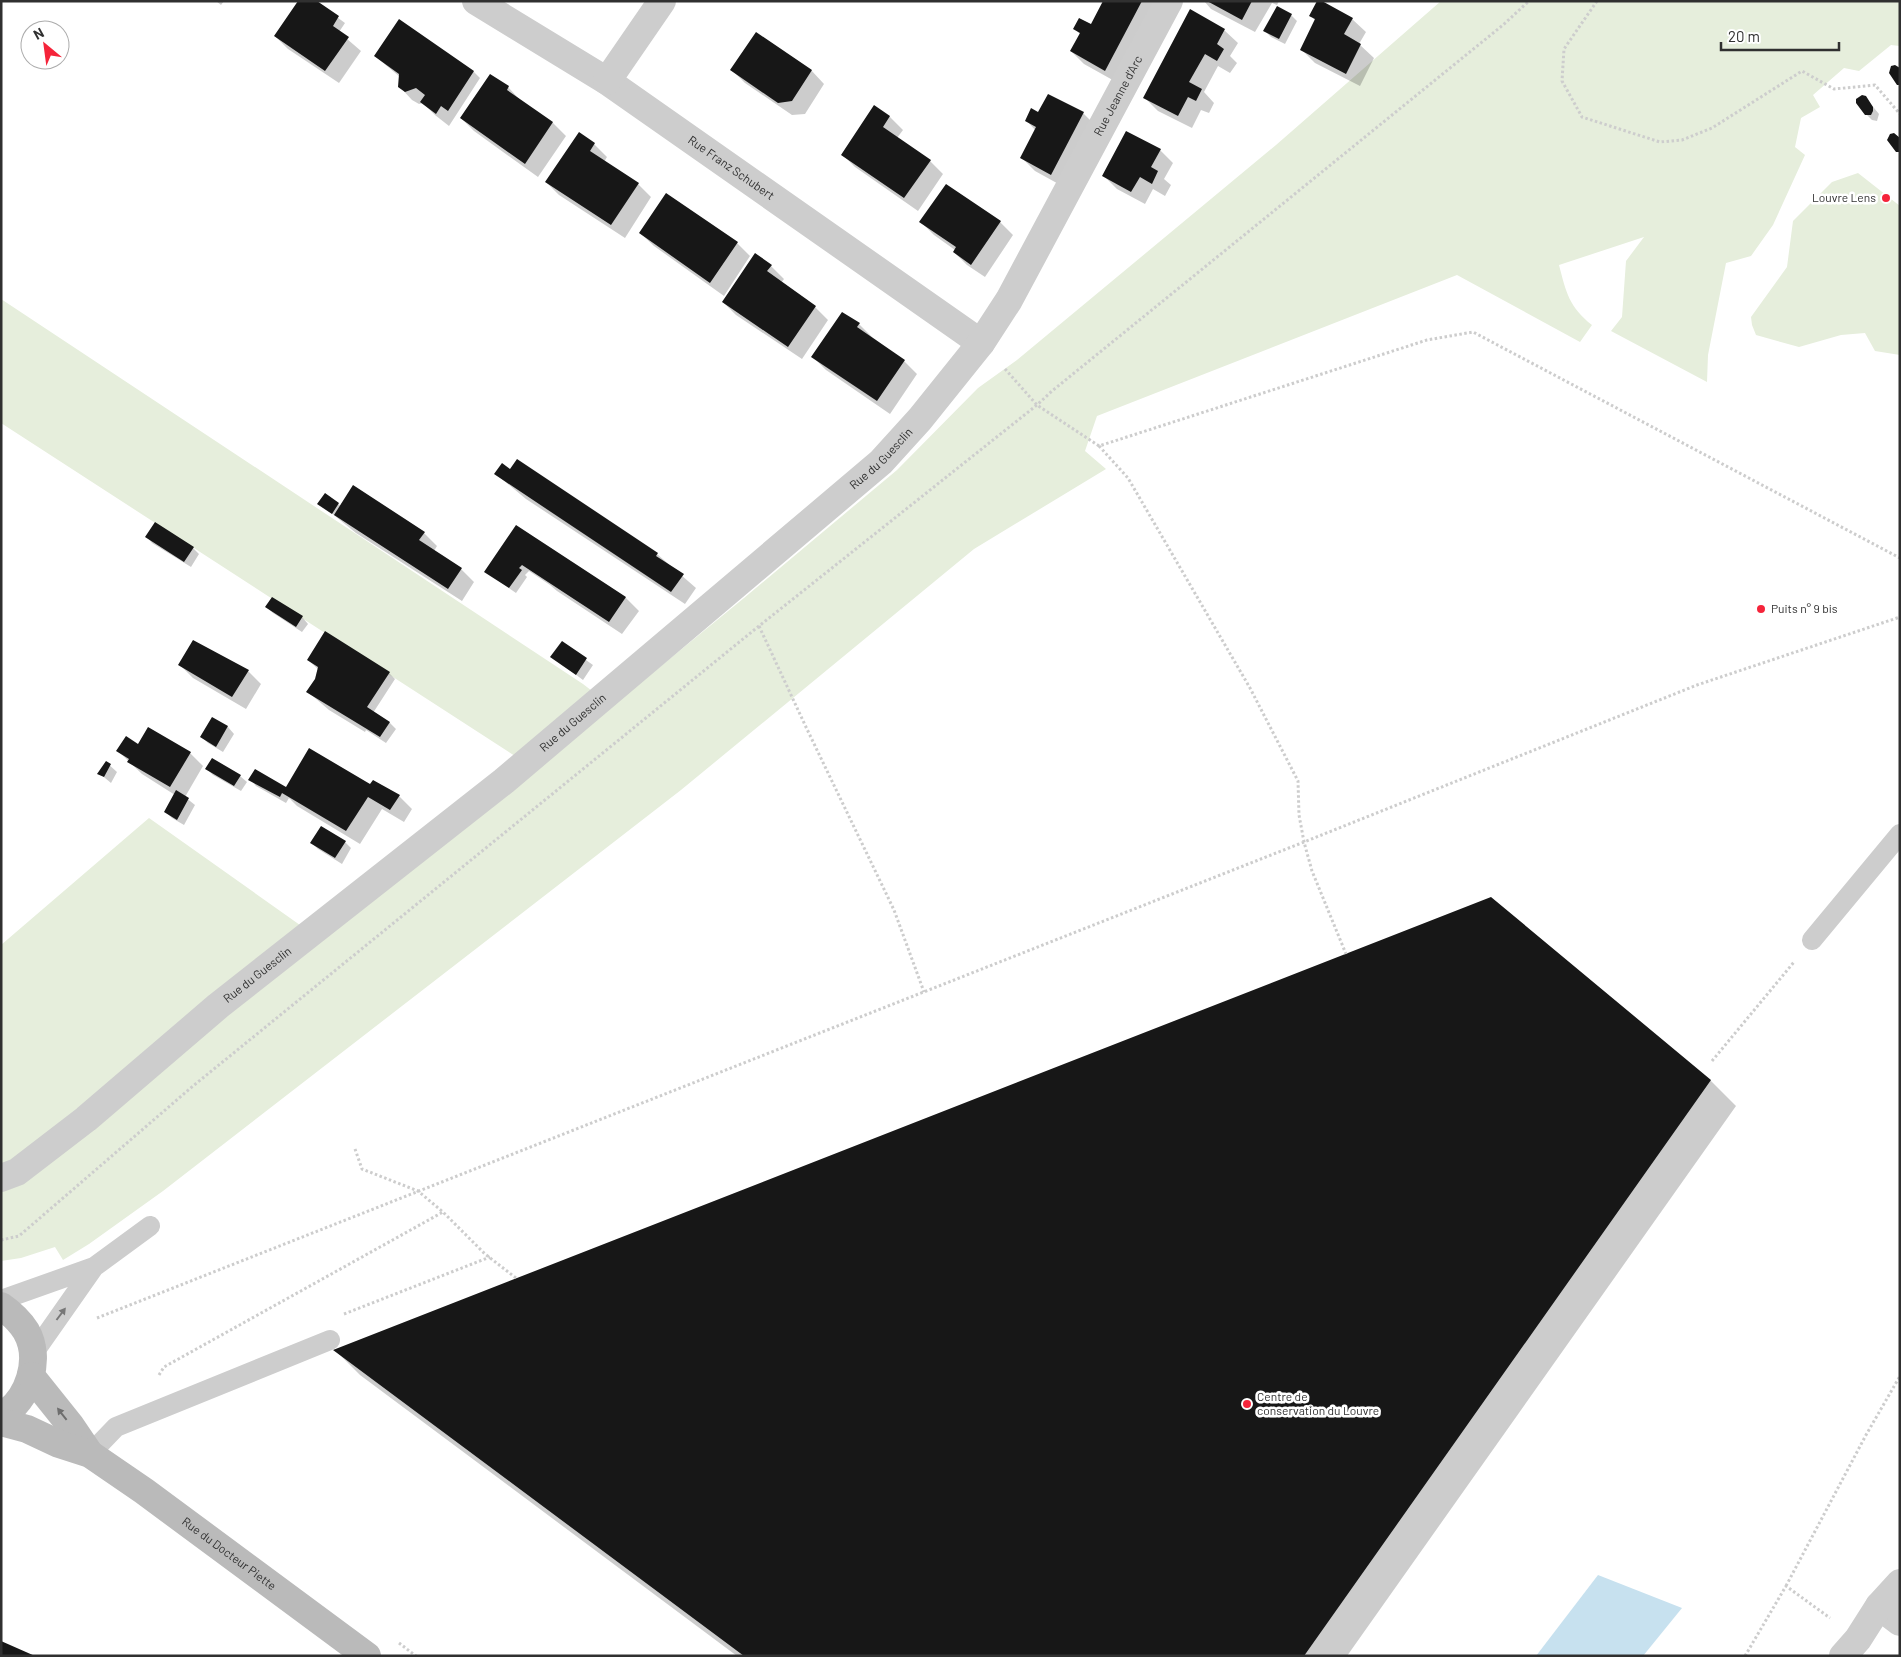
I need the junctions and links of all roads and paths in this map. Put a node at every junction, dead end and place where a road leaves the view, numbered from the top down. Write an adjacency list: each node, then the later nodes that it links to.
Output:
1 (476, 1): 6 (street, Rue Franz Schubert)
2 (662, 1): 6 (street)
3 (1170, 1): 8 (street, Rue Jeanne d'Arc)
4 (1529, 1): 10 (path)
5 (1597, 1): 7 (path)
6 (607, 82): 9 (street, Rue Franz Schubert)
7 (1900, 114)
8 (1067, 192): 9 (street, Rue du Guesclin)
9 (981, 343): 10 (path); 22 (street, Rue du Guesclin)
10 (1038, 405): 11 (path); 14 (path)
11 (1100, 446): 12 (path); 16 (path)
12 (1900, 558)
13 (1900, 617): 16 (path)
14 (759, 626): 19 (path); 26 (path)
15 (1900, 834): 17 (lane)
16 (1304, 842): 18 (path); 19 (path)
17 (1812, 940): 20 (path)
18 (1346, 954)
19 (924, 992): 23 (path)
20 (1712, 1061)
21 (355, 1149): 23 (path)
22 (1, 1178)
23 (418, 1191): 24 (path); 33 (path)
24 (444, 1212): 27 (path); 37 (path)
25 (150, 1226): 28 (lane)
26 (1, 1240)
27 (490, 1257): 29 (path); 32 (path)
28 (94, 1267): 30 (lane); 35 (lane, one-way to 28)
29 (516, 1278)
30 (1, 1300)
31 (1, 1306): 35 (street)
32 (343, 1314)
33 (93, 1320)
34 (330, 1340): 40 (lane)
35 (32, 1365): 38 (street); 40 (street, Rue du Docteur Piette, one-way to 35)
36 (1900, 1376): 42 (path)
37 (154, 1382)
38 (1, 1416)
39 (1, 1422): 40 (street, Rue du Docteur Piette)
40 (90, 1454): 45 (street, Rue du Docteur Piette)
41 (1900, 1583): 43 (street)
42 (1786, 1586): 44 (path); 46 (path)
43 (1890, 1614): 44 (street)
44 (1851, 1647)
45 (367, 1656)
46 (1745, 1656)

